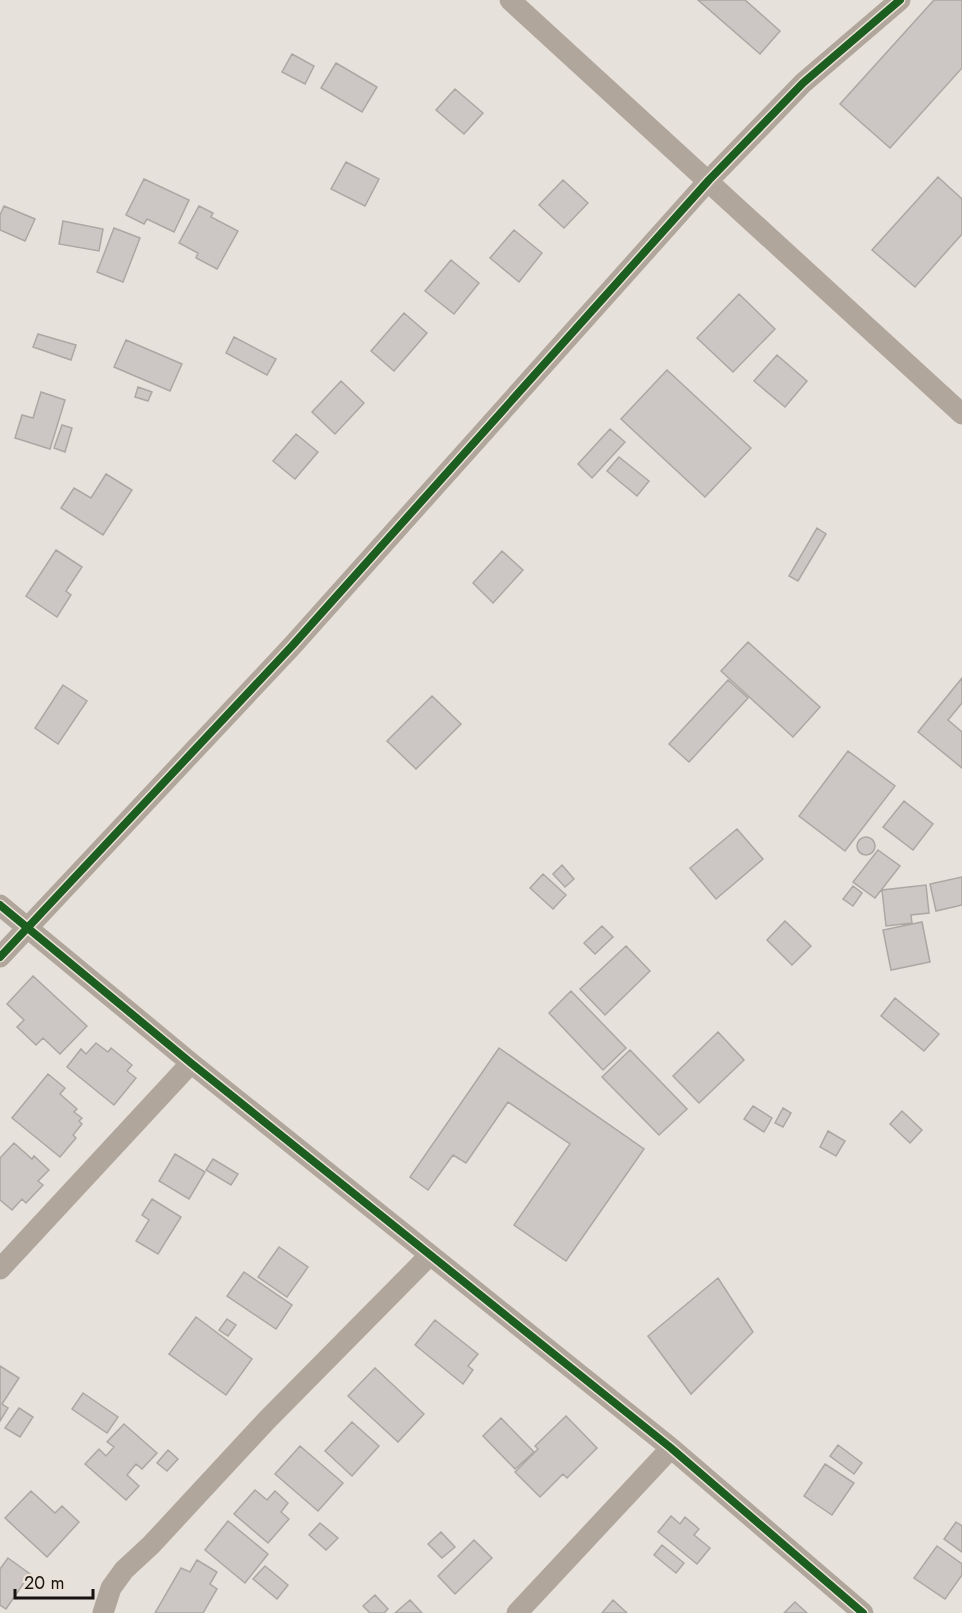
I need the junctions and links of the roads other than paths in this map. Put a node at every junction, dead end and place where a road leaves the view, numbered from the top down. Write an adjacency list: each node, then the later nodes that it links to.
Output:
1 (510, 0): 3 (street)
2 (900, 0): 3 (street)
3 (709, 180): 4 (street); 6 (street)
4 (962, 414)
5 (0, 905): 6 (street)
6 (28, 926): 7 (street); 8 (street)
7 (0, 957)
8 (191, 1063): 9 (street); 10 (street)
9 (430, 1255): 11 (street); 12 (street)
10 (0, 1269)
11 (671, 1448): 13 (street); 14 (street)
12 (103, 1613)
13 (517, 1613)
14 (863, 1613)

